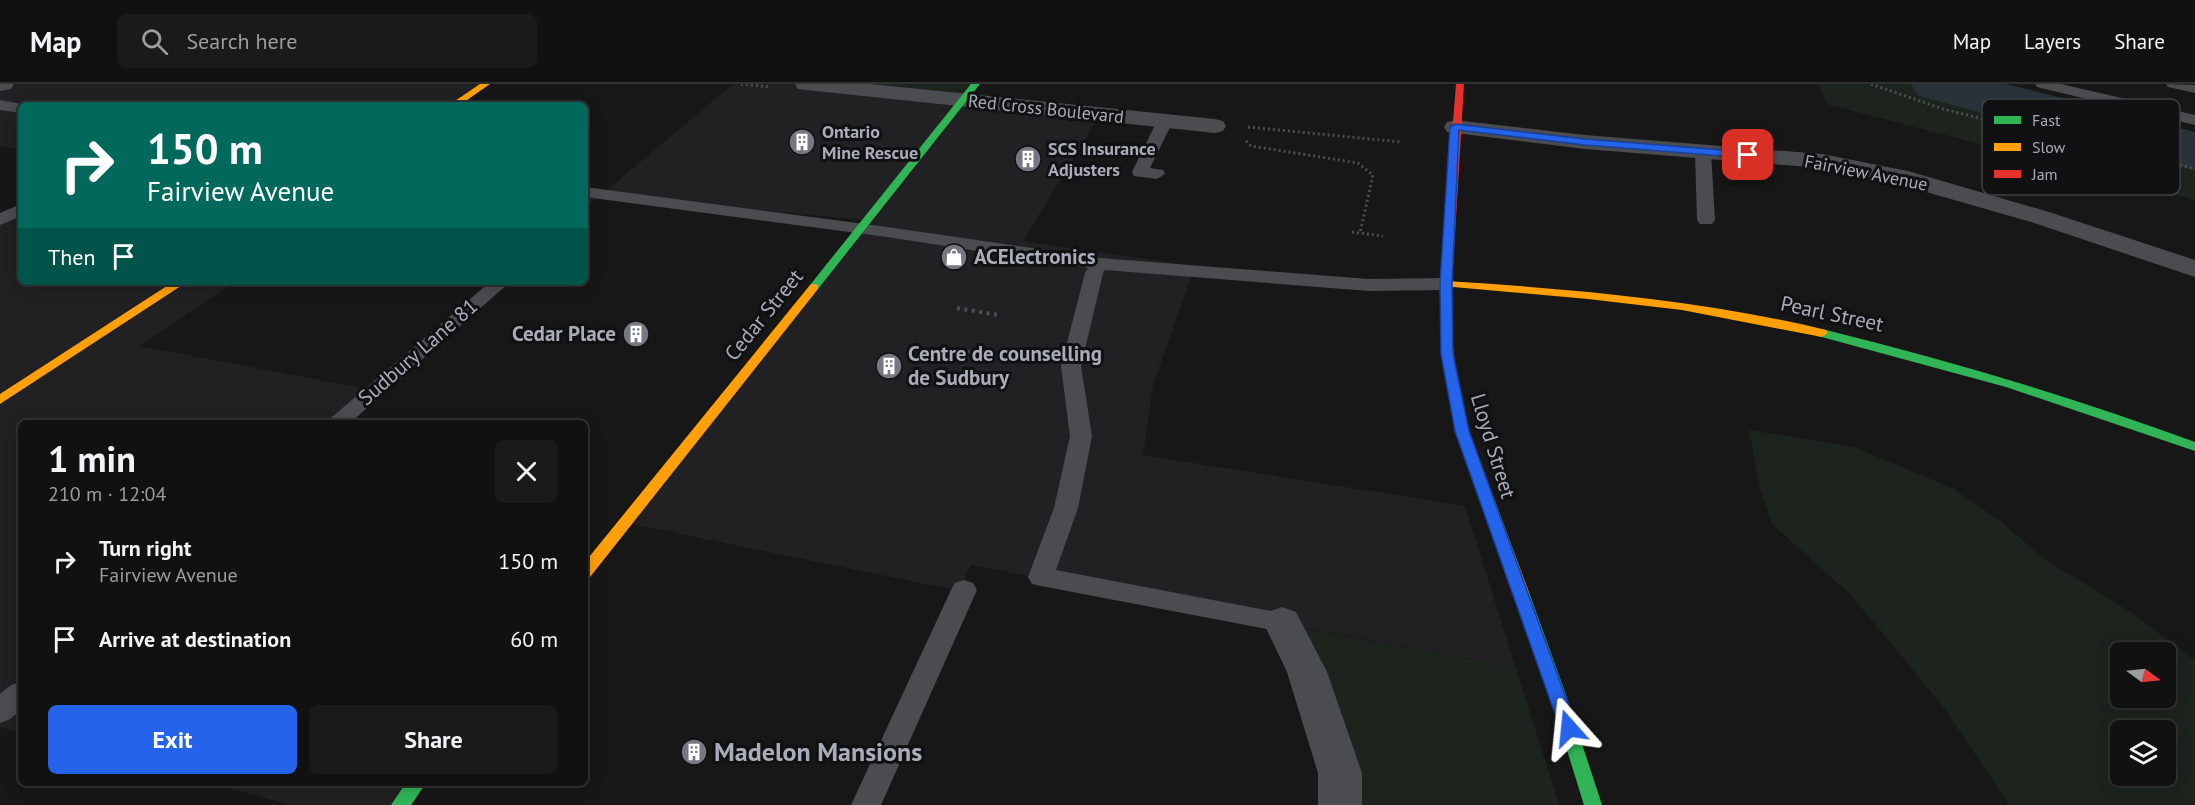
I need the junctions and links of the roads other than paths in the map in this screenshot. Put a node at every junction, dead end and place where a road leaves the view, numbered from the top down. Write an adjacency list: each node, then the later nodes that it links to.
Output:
1 (486, 84): 9 (street)
2 (806, 84): 7 (street, Red Cross Boulevard)
3 (1460, 84): 16 (street, Lloyd Street)
4 (2042, 84): 8 (lane)
5 (2173, 84): 6 (lane)
6 (2195, 89)
7 (969, 92): 14 (street, Red Cross Boulevard); 23 (street, Cedar Street)
8 (2106, 99)
9 (459, 102)
10 (0, 105): 11 (lane)
11 (18, 108)
12 (2180, 116): 13 (lane)
13 (2195, 120)
14 (1165, 121): 15 (street, Red Cross Boulevard); 18 (lane)
15 (1223, 125)
16 (1455, 127): 17 (street, Fairview Avenue); 26 (street, Lloyd Street)
17 (1703, 152): 22 (lane); 25 (street, Fairview Avenue)
18 (1157, 174)
19 (593, 194): 23 (lane)
20 (18, 211): 21 (lane)
21 (0, 220)
22 (1706, 220)
23 (861, 229): 24 (lane); 32 (street, Cedar Street)
24 (1100, 264): 26 (lane); 34 (lane)
25 (2195, 269)
26 (1446, 284): 31 (street, Pearl Street); 41 (street, Lloyd Street)
27 (176, 285): 29 (street)
28 (497, 285): 30 (lane, Sudbury Lane 81)
29 (0, 400)
30 (340, 420)
31 (2195, 447)
32 (588, 569)
33 (964, 590): 39 (lane)
34 (1282, 622): 40 (street)
35 (18, 696): 36 (lane)
36 (0, 711)
37 (415, 786): 38 (street)
38 (400, 805)
39 (866, 805)
40 (1340, 805)
41 (1593, 805)

